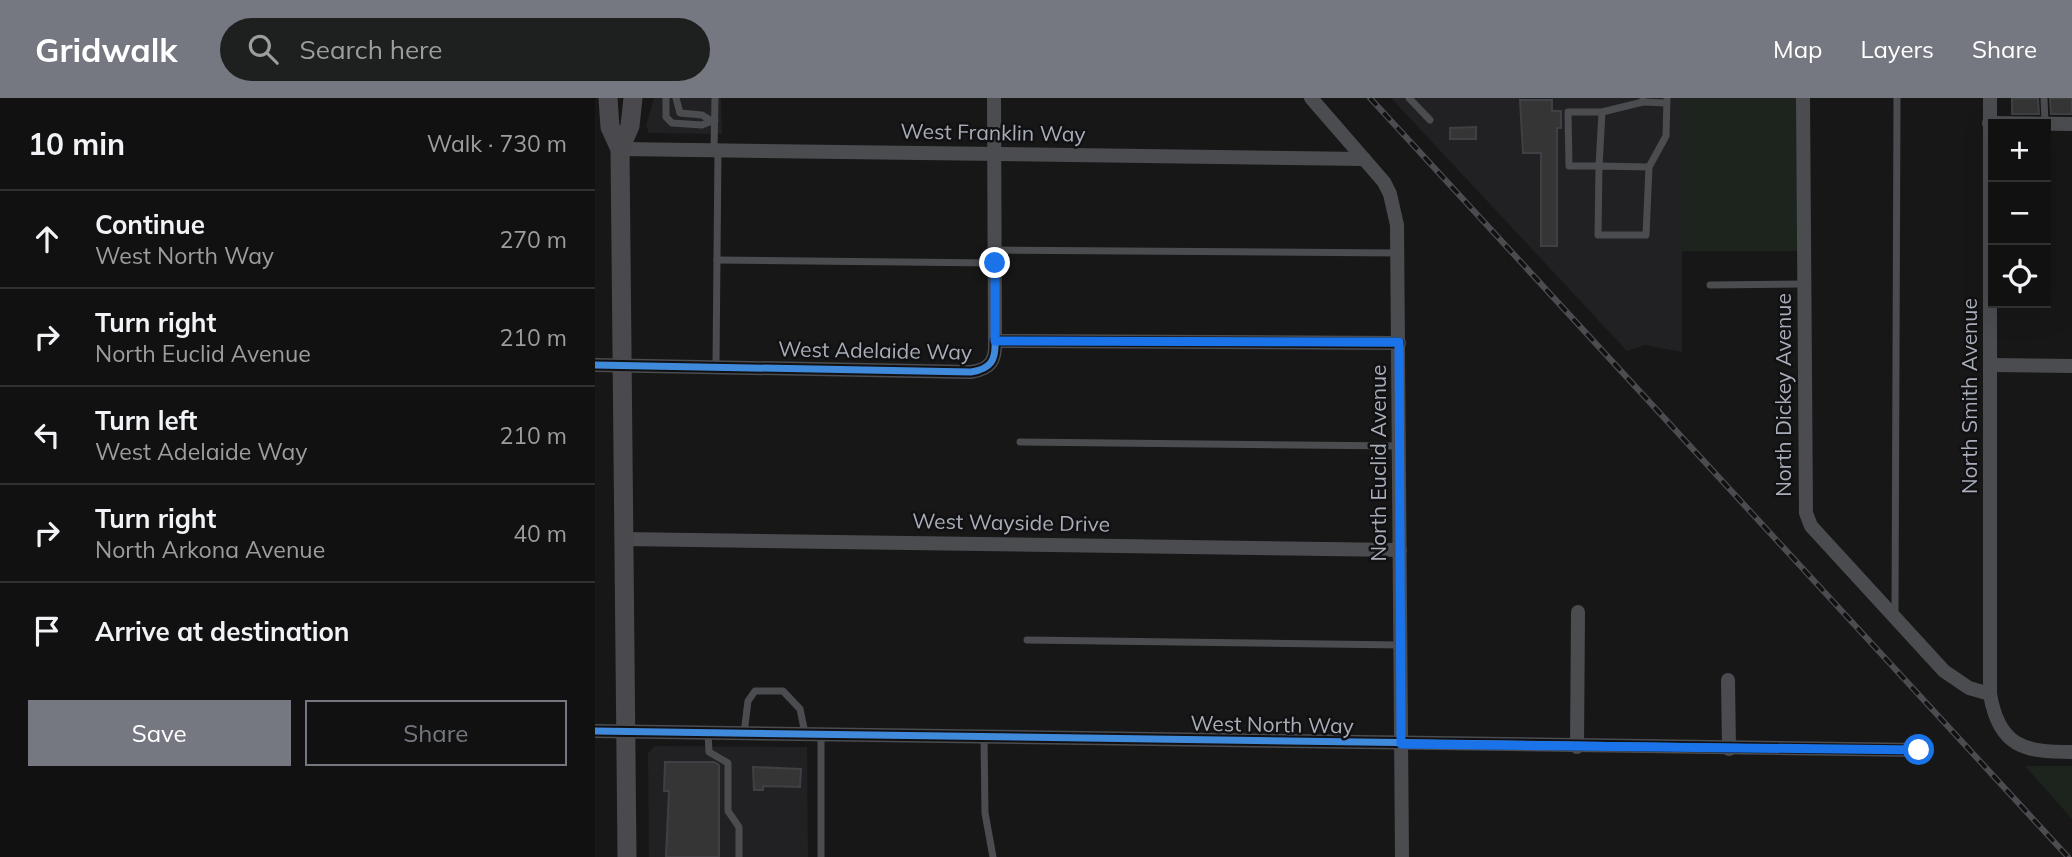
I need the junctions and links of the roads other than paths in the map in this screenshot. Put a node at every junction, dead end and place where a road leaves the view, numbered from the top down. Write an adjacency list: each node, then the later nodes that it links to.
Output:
1 (608, 98): 22 (main road)
2 (633, 98): 22 (main road)
3 (666, 98): 18 (lane)
4 (676, 98): 18 (lane)
5 (715, 98): 18 (lane)
6 (994, 98): 24 (street)
7 (1311, 98): 25 (street, North Euclid Avenue)
8 (1409, 98): 19 (lane)
9 (1803, 98): 32 (street, North Dickey Avenue)
10 (1897, 98): 46 (lane)
11 (1990, 98): 16 (street, North Smith Avenue)
12 (2044, 98): 17 (lane)
13 (1643, 100): 14 (lane); 15 (lane)
14 (1667, 100): 27 (lane)
15 (1602, 112): 26 (lane); 26 (lane)
16 (1989, 119)
17 (2045, 119)
18 (713, 120): 23 (lane)
19 (1430, 120)
20 (2051, 124): 21 (street)
21 (2072, 124)
22 (620, 149): 23 (street, West Franklin Way); 37 (main road)
23 (716, 150): 24 (street, West Franklin Way); 31 (lane)
24 (995, 154): 25 (street, West Franklin Way); 30 (street)
25 (1364, 159): 29 (street, North Euclid Avenue)
26 (1599, 166): 27 (lane); 27 (lane)
27 (1649, 167)
28 (1989, 182): 38 (street, North Smith Avenue)
29 (1397, 253): 30 (lane); 35 (street, North Euclid Avenue)
30 (995, 257): 31 (lane); 34 (street)
31 (717, 260): 39 (lane)
32 (1804, 284): 33 (lane); 46 (street, North Dickey Avenue)
33 (1710, 285)
34 (995, 341): 35 (street, West Adelaide Way); 39 (street, West Adelaide Way)
35 (1399, 342): 42 (street, North Euclid Avenue)
36 (595, 365): 37 (street, West Adelaide Way)
37 (621, 365): 39 (street, West Adelaide Way); 43 (main road)
38 (1991, 365): 40 (street); 50 (street, North Smith Avenue)
39 (716, 366)
40 (2072, 366)
41 (1020, 442): 42 (lane)
42 (1400, 446): 44 (street, North Euclid Avenue)
43 (622, 539): 44 (street, West Wayside Drive); 52 (main road)
44 (1400, 550): 48 (street, North Euclid Avenue)
45 (1578, 612): 59 (street)
46 (1895, 617): 50 (street, North Dickey Avenue)
47 (1027, 640): 48 (lane)
48 (1401, 645): 58 (street, North Euclid Avenue)
49 (1728, 680): 60 (street)
50 (1990, 694): 62 (street)
51 (595, 731): 52 (street, West North Way)
52 (624, 732): 53 (street, West North Way); 63 (main road)
53 (708, 733): 54 (street, West North Way); 64 (lane)
54 (744, 733): 55 (street, West North Way); 55 (lane)
55 (805, 734): 56 (street, West North Way)
56 (821, 734): 57 (street, West North Way); 65 (lane)
57 (984, 737): 58 (street, West North Way); 66 (lane)
58 (1401, 744): 59 (street, West North Way); 67 (street, North Euclid Avenue)
59 (1577, 747): 60 (street, West North Way)
60 (1729, 749): 61 (street, West North Way)
61 (1919, 750)
62 (2072, 752)
63 (627, 857)
64 (739, 857)
65 (821, 857)
66 (993, 857)
67 (1402, 857)

